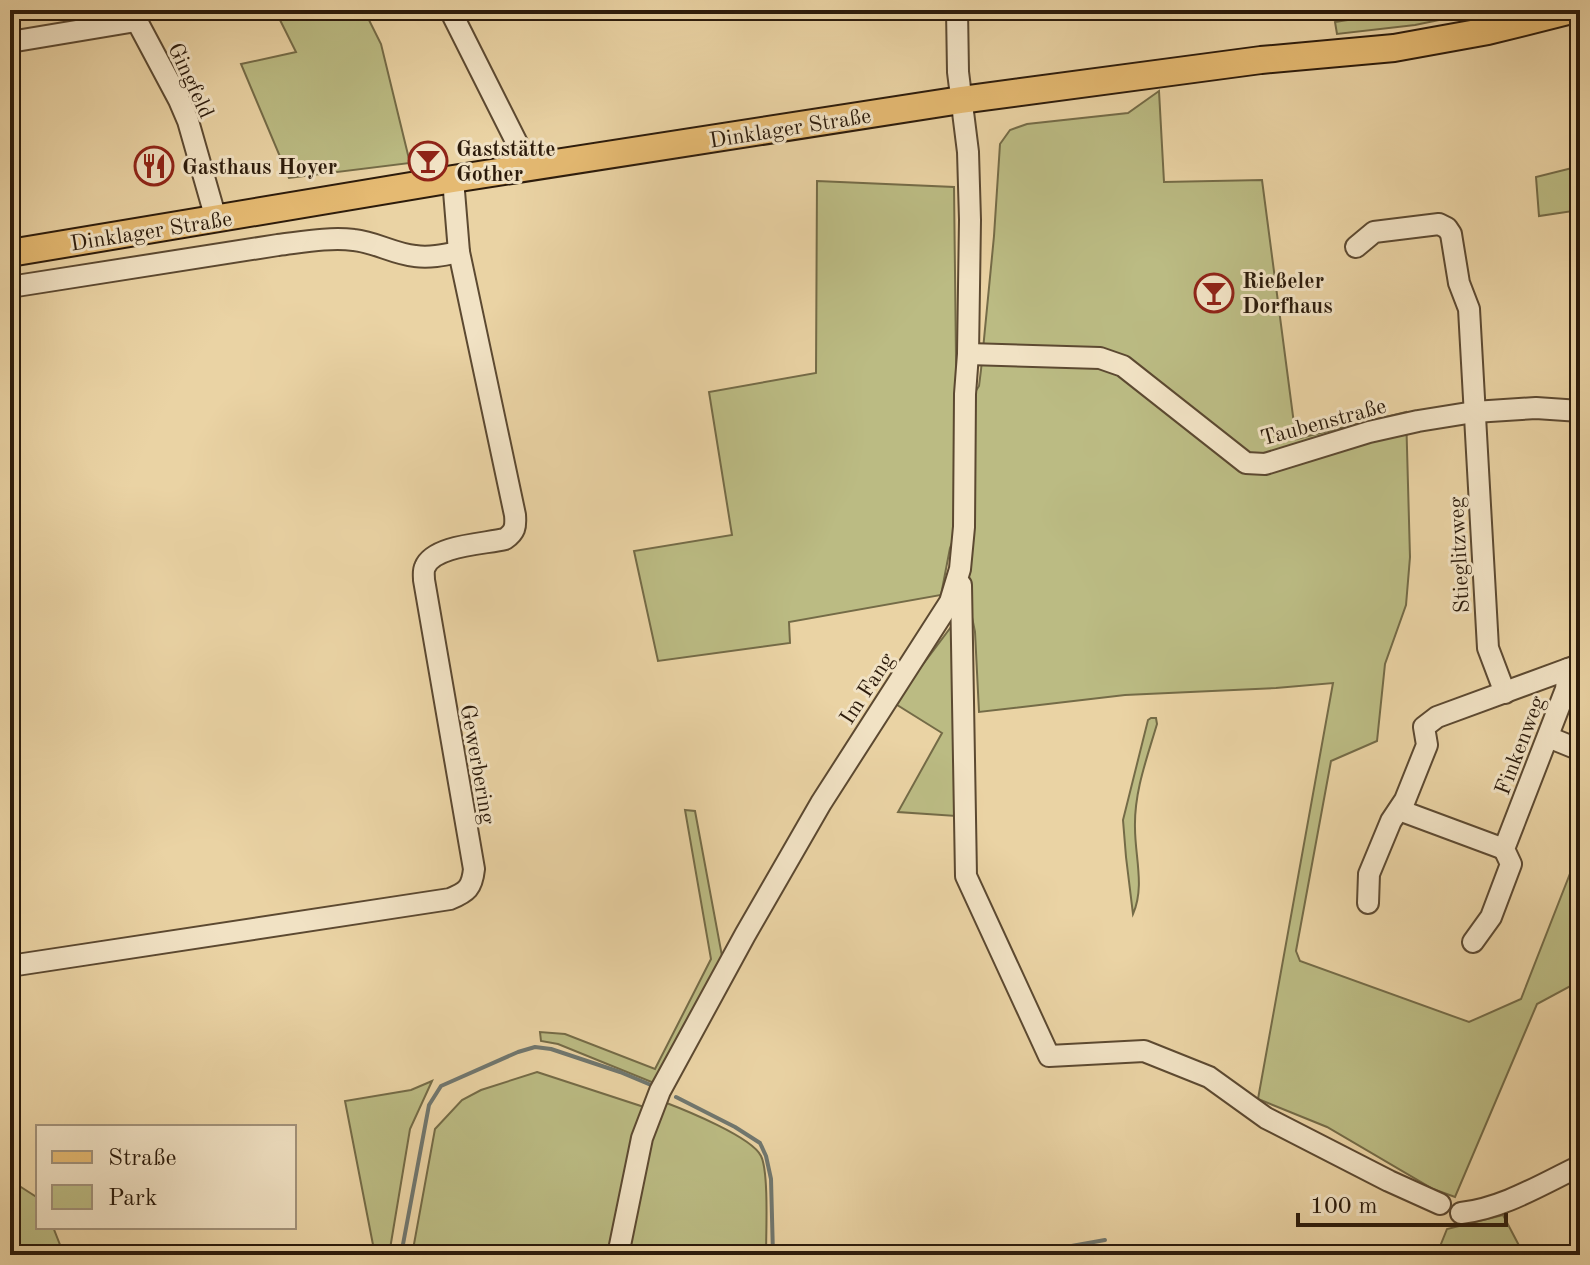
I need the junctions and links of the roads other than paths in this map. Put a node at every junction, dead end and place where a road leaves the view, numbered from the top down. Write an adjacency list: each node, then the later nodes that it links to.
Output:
1 (450, 10): 7 (street)
2 (957, 10): 6 (street, Im Fang)
3 (1572, 10): 6 (main road, Dinklager Straße)
4 (134, 15): 5 (street); 9 (street, Gingfeld)
5 (10, 42)
6 (961, 100): 7 (main road, Dinklager Straße); 14 (street, Im Fang)
7 (529, 167): 8 (main road, Dinklager Straße)
8 (453, 179): 9 (main road, Dinklager Straße); 11 (street, Gewerbering)
9 (216, 219): 12 (main road, Dinklager Straße)
10 (1356, 247): 16 (street, Stieglitzweg)
11 (459, 252): 13 (street); 26 (street, Gewerbering)
12 (10, 253)
13 (10, 287)
14 (968, 354): 16 (street, Taubenstraße); 17 (street, Im Fang)
15 (1580, 411): 16 (street, Taubenstraße)
16 (1474, 412): 19 (street, Stieglitzweg)
17 (960, 569): 28 (street); 30 (street, Im Fang)
18 (1574, 667): 19 (street); 20 (street, Finkenweg)
19 (1505, 693): 22 (street)
20 (1548, 737): 21 (street); 23 (street, Finkenweg)
21 (1580, 750)
22 (1399, 810): 23 (street); 24 (street)
23 (1504, 849): 25 (street, Finkenweg)
24 (1368, 903)
25 (1473, 942)
26 (10, 966)
27 (1580, 1166): 29 (street)
28 (1440, 1204)
29 (1461, 1213)
30 (618, 1255)

